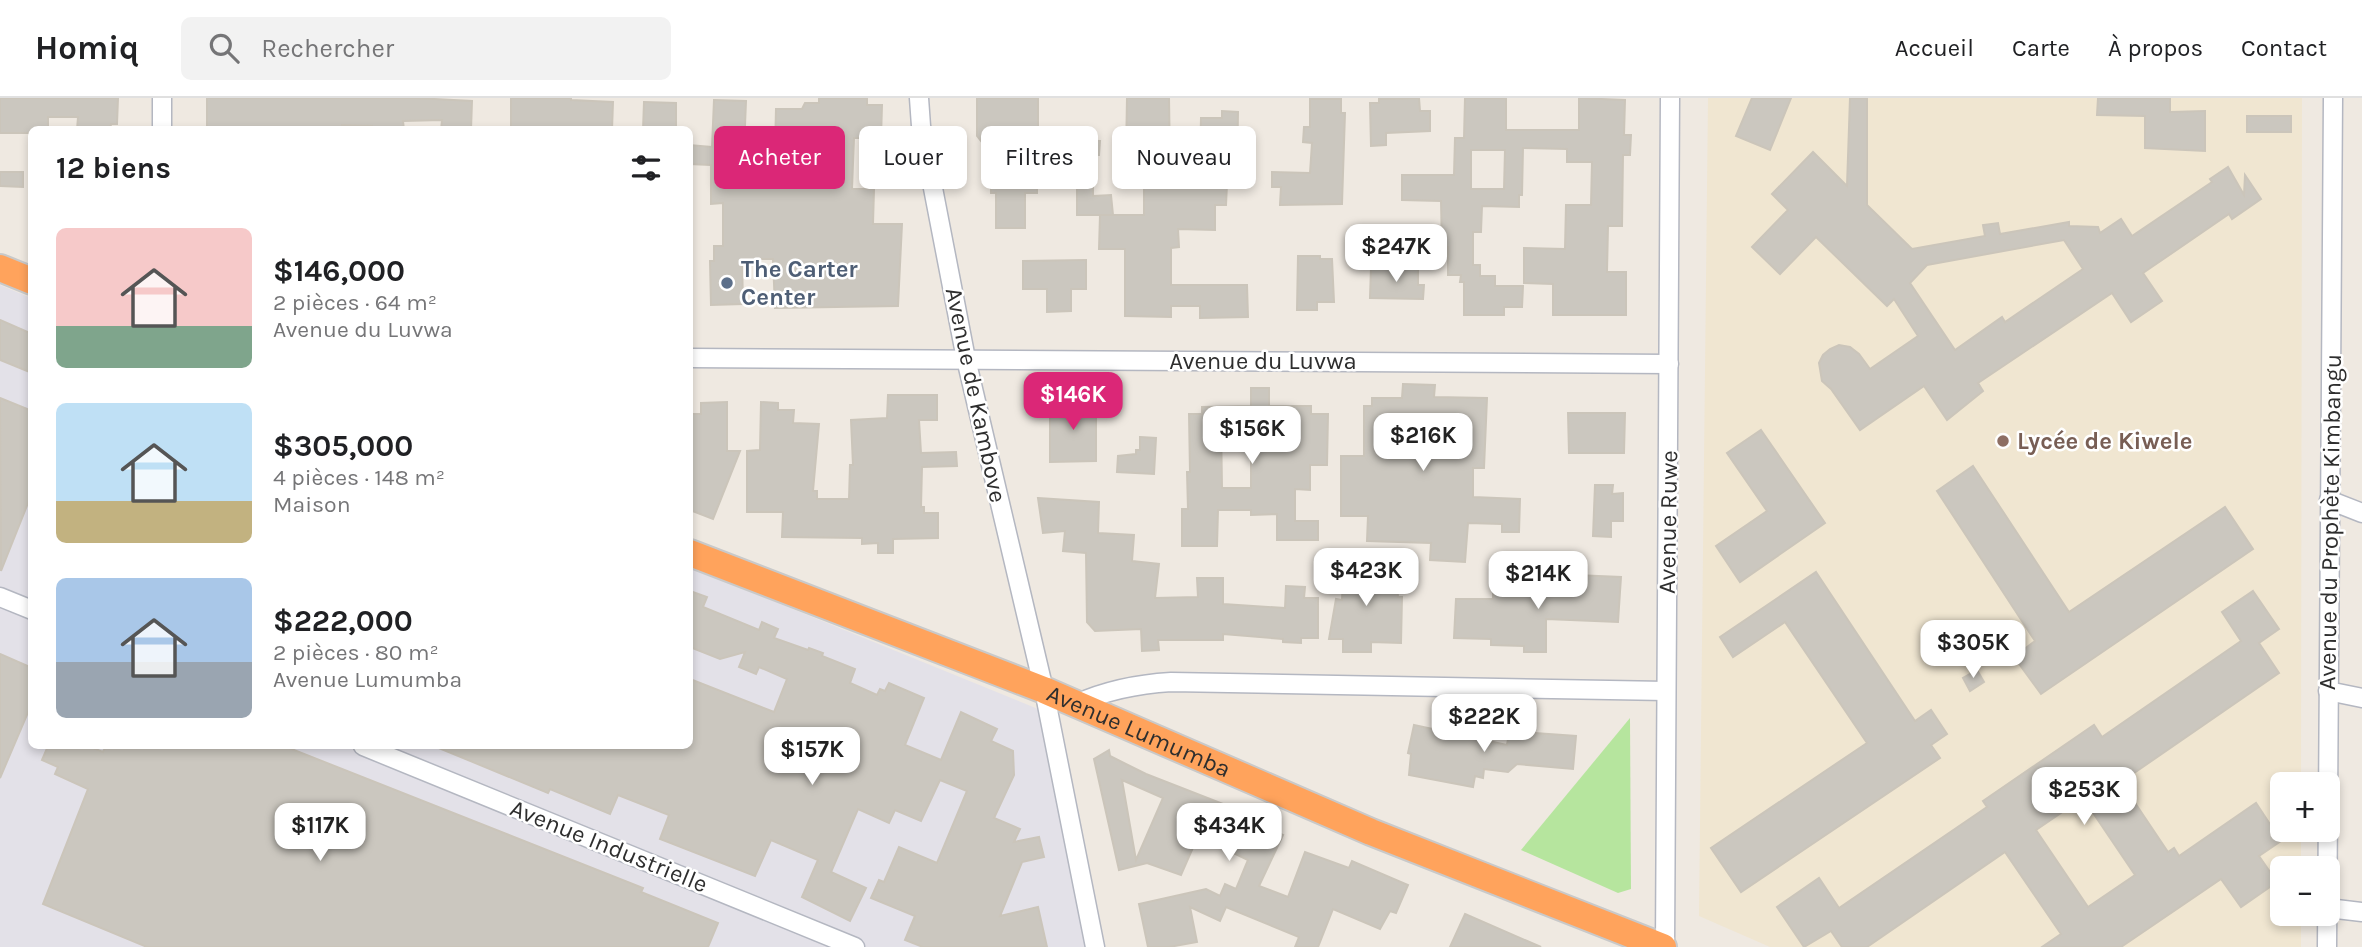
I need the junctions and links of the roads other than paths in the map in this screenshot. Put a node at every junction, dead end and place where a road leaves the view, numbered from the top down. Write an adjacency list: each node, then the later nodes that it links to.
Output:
1 (162, 98): 5 (street)
2 (919, 98): 9 (street, Avenue de Kambove)
3 (1670, 98): 10 (street, Avenue Ruwe)
4 (2333, 98): 11 (street, Avenue du Prophète Kimbangu)
5 (162, 126)
6 (0, 268): 7 (highway)
7 (28, 279)
8 (693, 358): 9 (street, Avenue du Luvwa)
9 (967, 359): 10 (street, Avenue du Luvwa); 16 (street, Avenue de Kambove)
10 (1669, 364): 17 (street, Avenue Ruwe)
11 (2329, 500): 12 (street); 18 (street, Avenue du Prophète Kimbangu)
12 (2362, 513)
13 (693, 554): 16 (highway, Avenue Lumumba)
14 (0, 597): 15 (street)
15 (28, 608)
16 (1044, 690): 20 (highway, Avenue Lumumba); 27 (street, Avenue de Kambove)
17 (1666, 691): 20 (street); 28 (street, Avenue Ruwe)
18 (2328, 691): 19 (street); 22 (street, Avenue du Prophète Kimbangu)
19 (2362, 698)
20 (1076, 704): 28 (highway, Avenue Lumumba)
21 (370, 749): 26 (street, Avenue Industrielle)
22 (2328, 856)
23 (2340, 909): 24 (street)
24 (2362, 912)
25 (2328, 926): 29 (street, Avenue du Prophète Kimbangu)
26 (855, 947)
27 (1095, 947)
28 (1664, 947)
29 (2327, 947)

